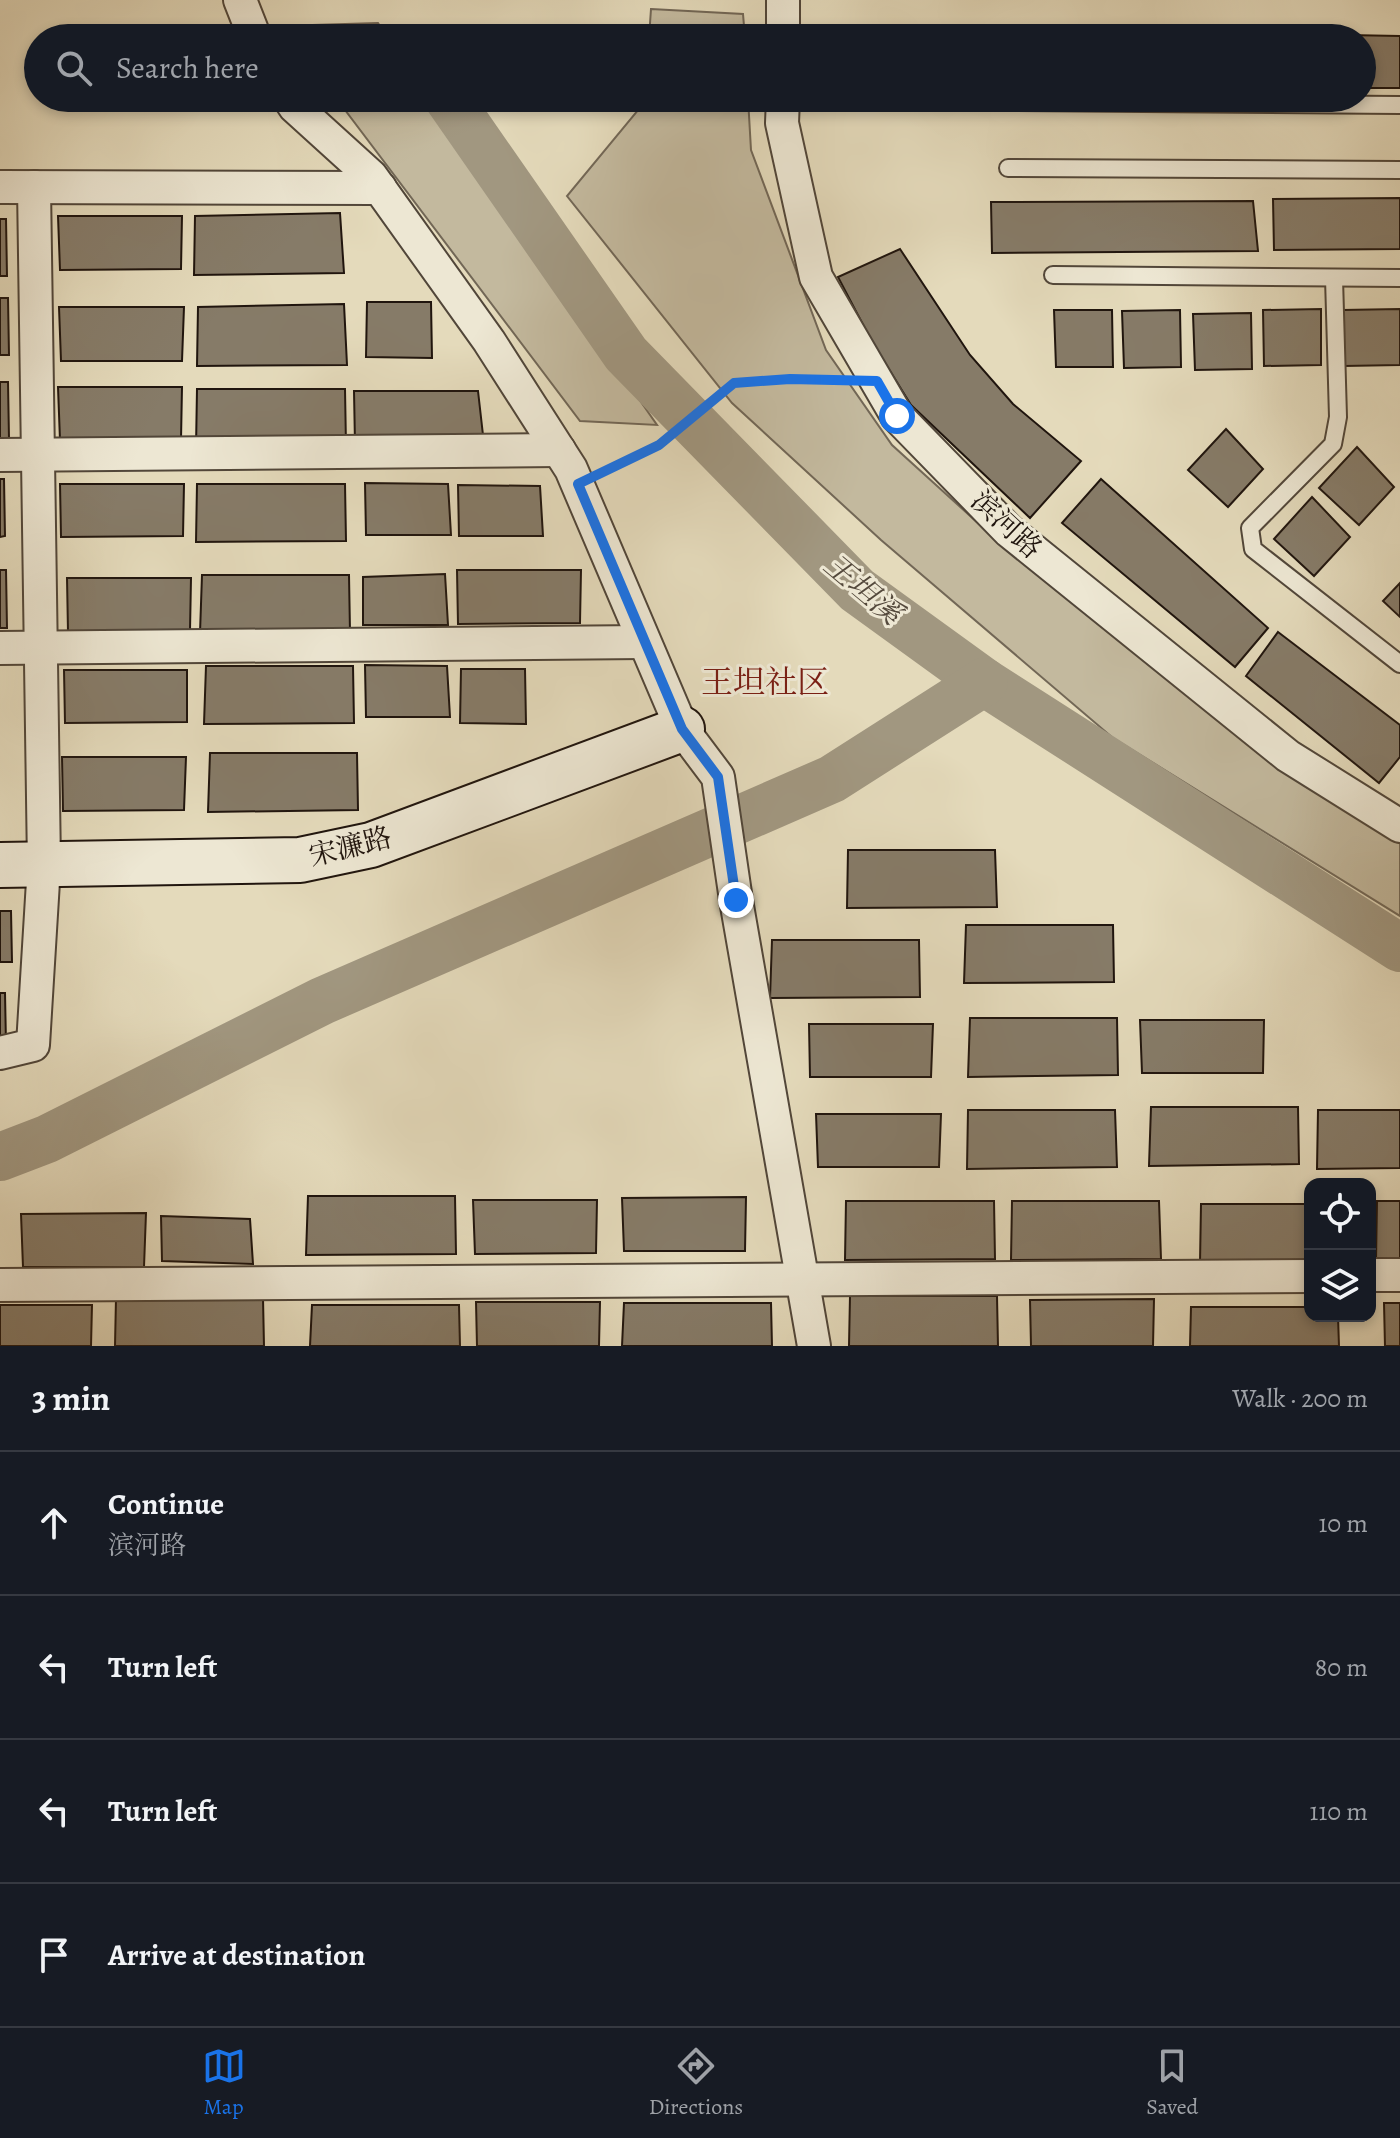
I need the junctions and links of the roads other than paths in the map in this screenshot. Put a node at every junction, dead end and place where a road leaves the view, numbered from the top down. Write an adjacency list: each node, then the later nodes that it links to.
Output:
1 (240, 0): 3 (street)
2 (783, 0): 4 (street)
3 (249, 24)
4 (783, 24)
5 (1376, 105): 6 (lane)
6 (1400, 105)
7 (301, 112): 13 (street)
8 (782, 112): 25 (street, 滨河路)
9 (1008, 168): 10 (lane)
10 (1400, 170)
11 (0, 187): 12 (street)
12 (34, 187): 13 (street); 18 (street)
13 (380, 188): 17 (street)
14 (1053, 275): 15 (lane)
15 (1334, 278): 16 (lane); 23 (lane)
16 (1400, 278)
17 (559, 450): 18 (street); 20 (street)
18 (38, 454): 19 (street); 21 (street)
19 (0, 455)
20 (644, 642): 21 (street); 24 (street)
21 (40, 647): 22 (street); 27 (street)
22 (0, 648)
23 (1400, 664)
24 (682, 729): 27 (street, 宋濂路); 32 (street)
25 (1400, 826)
26 (0, 865): 27 (street, 宋濂路)
27 (44, 865): 28 (street)
28 (0, 1053)
29 (1376, 1275): 30 (street)
30 (1400, 1275)
31 (1304, 1276): 32 (street)
32 (804, 1280): 33 (street); 34 (street)
33 (0, 1285)
34 (814, 1346)

